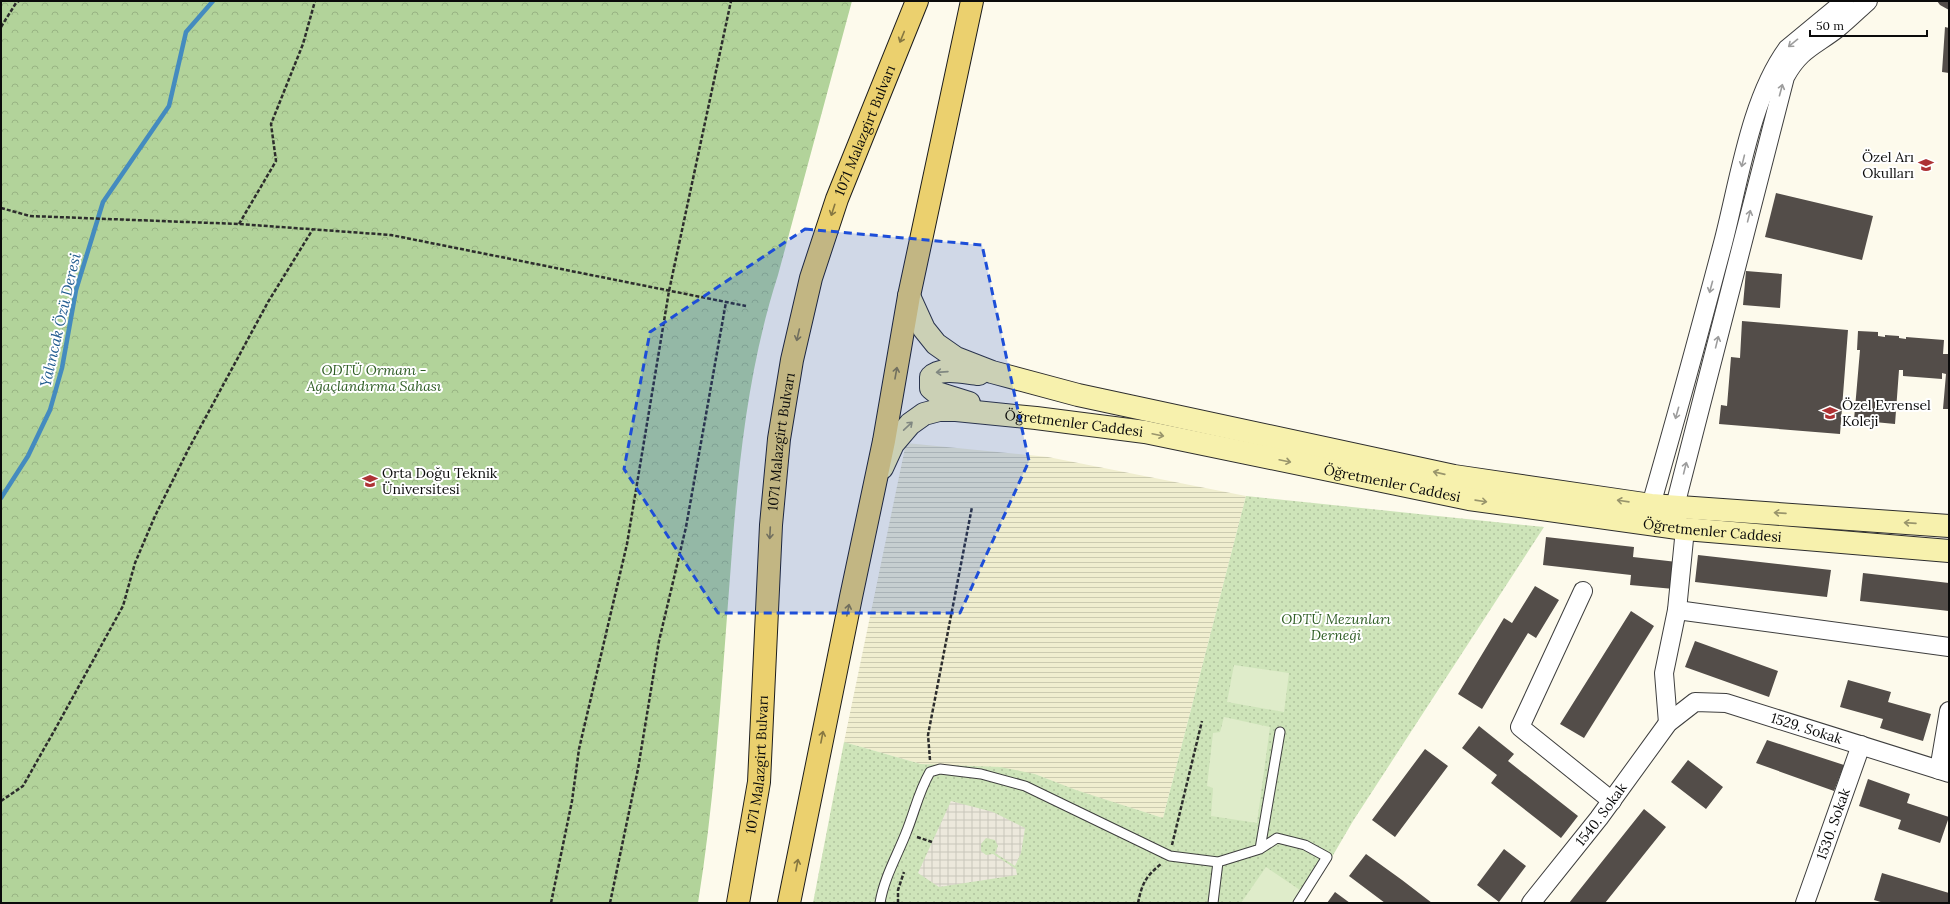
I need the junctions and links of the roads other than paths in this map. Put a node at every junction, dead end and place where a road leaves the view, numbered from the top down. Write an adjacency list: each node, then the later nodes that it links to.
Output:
1 (917, 1): 25 (main road, 1071 Malazgirt Bulvarı, one-way to 25)
2 (972, 1): 5 (main road)
3 (1845, 1): 9 (street, one-way to 9)
4 (1868, 1): 10 (street, one-way to 4)
5 (909, 296): 6 (main road, Öğretmenler Caddesi); 8 (main road, one-way to 5)
6 (1022, 380): 7 (main road, one-way to 7); 9 (main road, Öğretmenler Caddesi, one-way to 6)
7 (1017, 416): 8 (main road, Öğretmenler Caddesi, one-way to 7); 12 (main road, Öğretmenler Caddesi, one-way to 12)
8 (875, 484): 26 (main road, one-way to 8)
9 (1651, 505): 10 (main road, Öğretmenler Caddesi)
10 (1675, 506): 11 (main road, Öğretmenler Caddesi, one-way to 10)
11 (1949, 526)
12 (1685, 530): 13 (main road, Öğretmenler Caddesi); 15 (street)
13 (1949, 551)
14 (1583, 591): 22 (street)
15 (1677, 610): 16 (street); 18 (street)
16 (1949, 647)
17 (1949, 711): 21 (street)
18 (1668, 724): 20 (street, 1529. Sokak); 22 (street, 1540. Sokak)
19 (1280, 732): 23 (lane)
20 (1862, 745): 21 (street, 1529. Sokak); 31 (street, 1530. Sokak)
21 (1944, 771)
22 (1612, 801): 30 (street, 1540. Sokak)
23 (1260, 849): 24 (lane); 29 (lane)
24 (1218, 862): 27 (lane); 28 (lane)
25 (738, 903)
26 (789, 903)
27 (880, 903)
28 (1213, 903)
29 (1298, 903)
30 (1531, 903)
31 (1805, 903)

